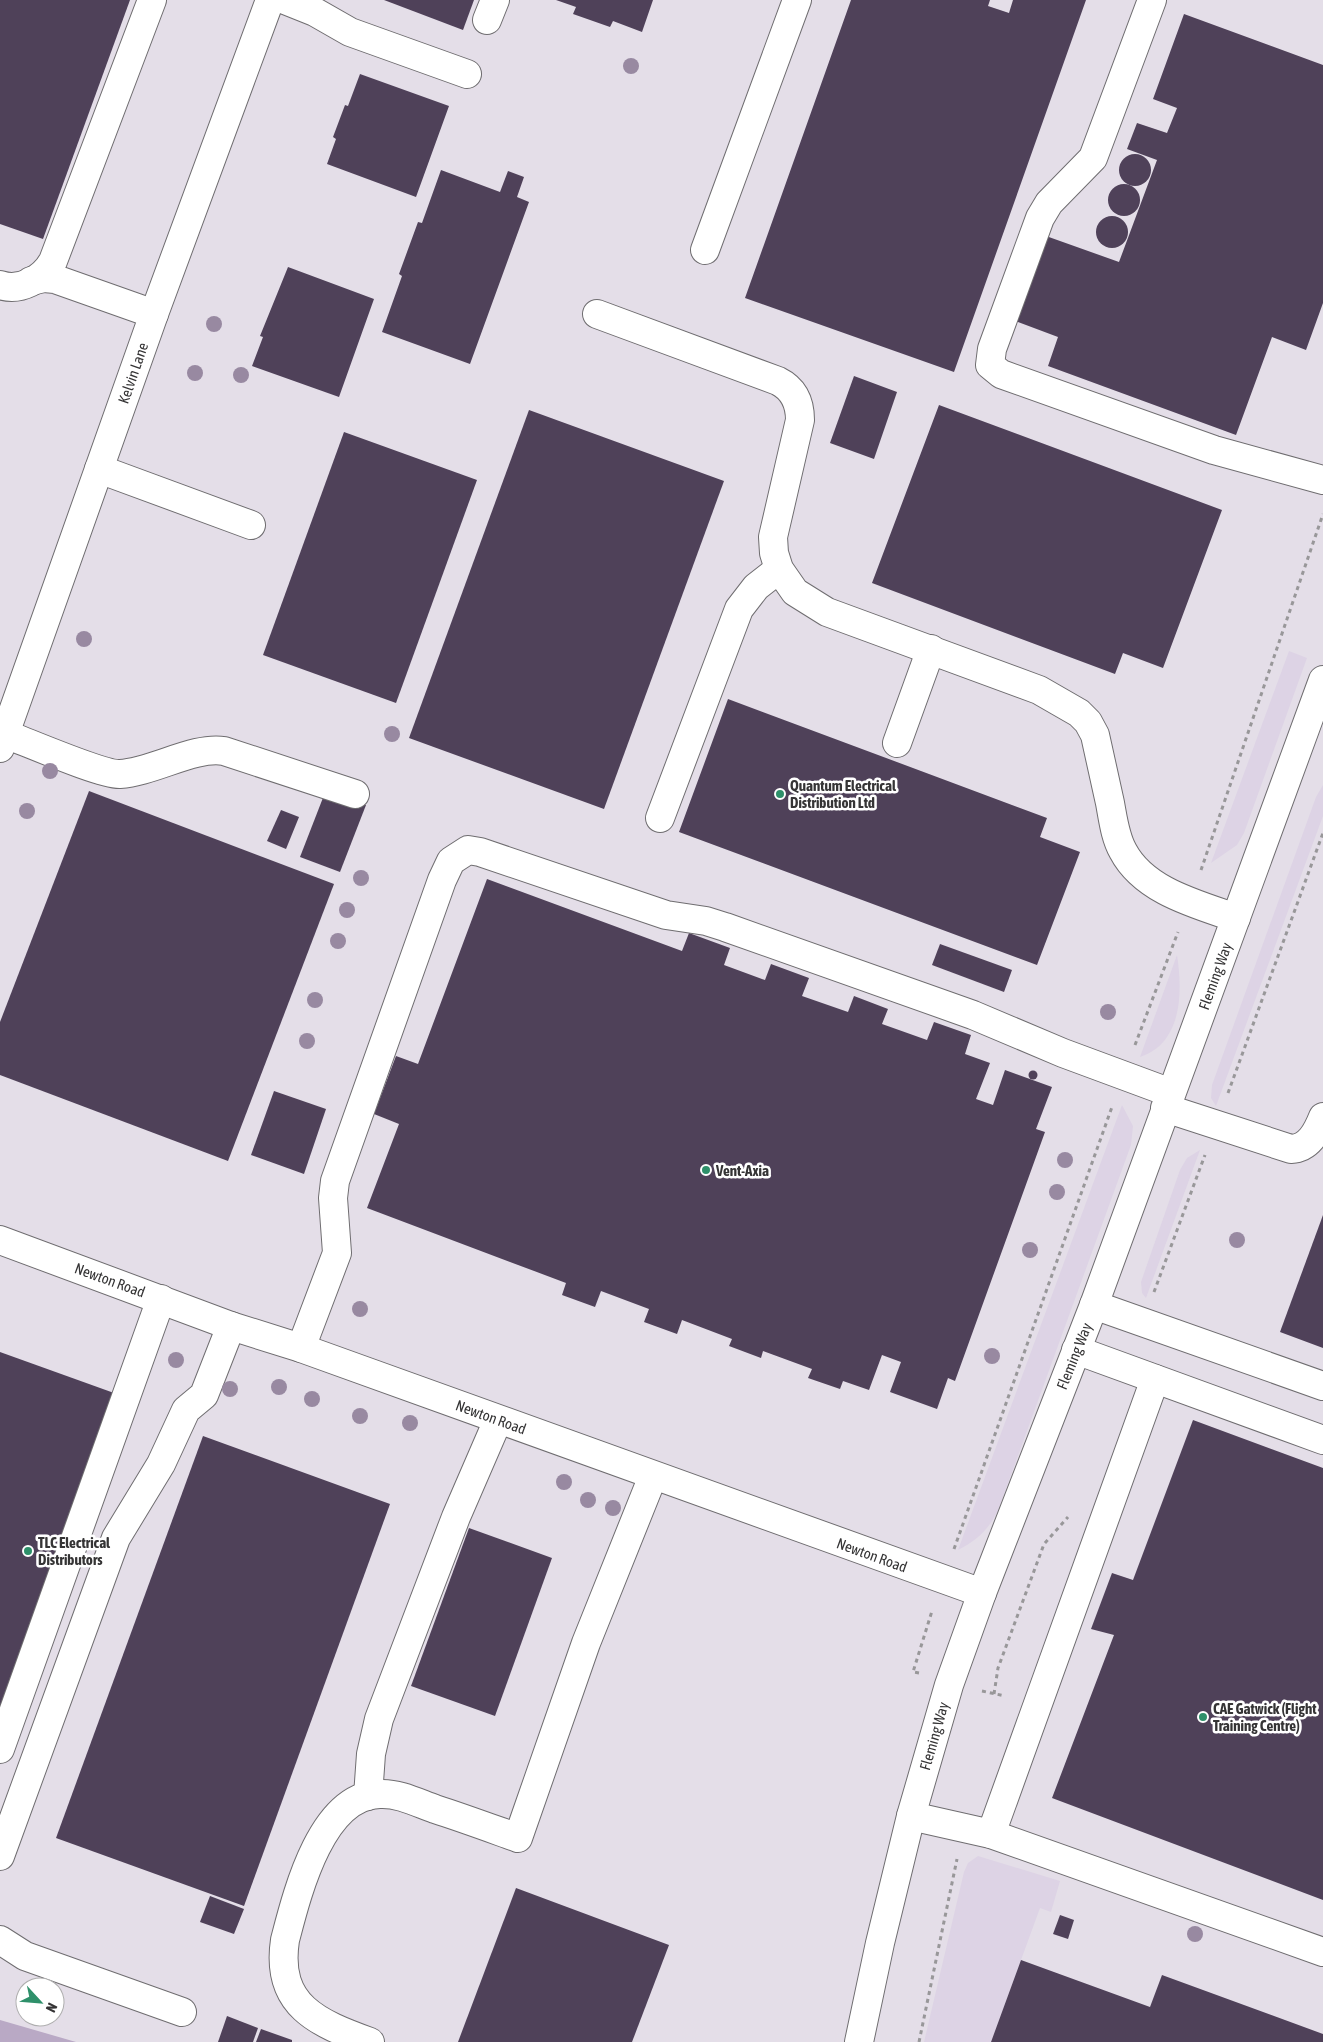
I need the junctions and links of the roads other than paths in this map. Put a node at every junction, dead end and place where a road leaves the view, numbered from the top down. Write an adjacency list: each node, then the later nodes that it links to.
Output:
1 (152, 0): 8 (street)
2 (270, 0): 10 (street, Kelvin Lane)
3 (285, 0): 6 (street)
4 (797, 0): 7 (street)
5 (1152, 0): 13 (street)
6 (467, 74)
7 (705, 250)
8 (31, 282): 9 (street); 10 (street)
9 (0, 284)
10 (154, 314): 12 (street, Kelvin Lane)
11 (597, 314): 15 (street)
12 (100, 469): 14 (street); 19 (street, Kelvin Lane)
13 (1323, 480)
14 (251, 525)
15 (779, 569): 16 (street); 22 (street)
16 (931, 649): 20 (street); 23 (street)
17 (1323, 680): 18 (street, Fleming Way)
18 (1316, 723): 23 (street, Fleming Way)
19 (2, 741): 21 (street)
20 (896, 743)
21 (355, 794)
22 (660, 818)
23 (1236, 918): 24 (street, Fleming Way)
24 (1168, 1101): 25 (street); 28 (street, Fleming Way); 30 (street)
25 (1323, 1116)
26 (0, 1240): 27 (street, Newton Road)
27 (161, 1299): 29 (street, Newton Road); 38 (street)
28 (1094, 1305): 31 (street, Fleming Way); 33 (street)
29 (231, 1326): 30 (street, Newton Road); 42 (street)
30 (301, 1348): 34 (street, Newton Road)
31 (1076, 1350): 32 (street); 37 (street, Fleming Way)
32 (1155, 1379): 35 (street); 41 (street)
33 (1323, 1386)
34 (498, 1420): 36 (street, Newton Road); 39 (street)
35 (1323, 1440)
36 (653, 1476): 37 (street, Newton Road); 39 (street)
37 (982, 1593): 40 (street, Fleming Way)
38 (0, 1748)
39 (368, 1796): 46 (street)
40 (911, 1816): 41 (street); 47 (street, Fleming Way)
41 (991, 1834): 44 (street)
42 (0, 1856)
43 (0, 1940): 45 (street)
44 (1323, 1952)
45 (182, 2012)
46 (370, 2042)
47 (859, 2042)

